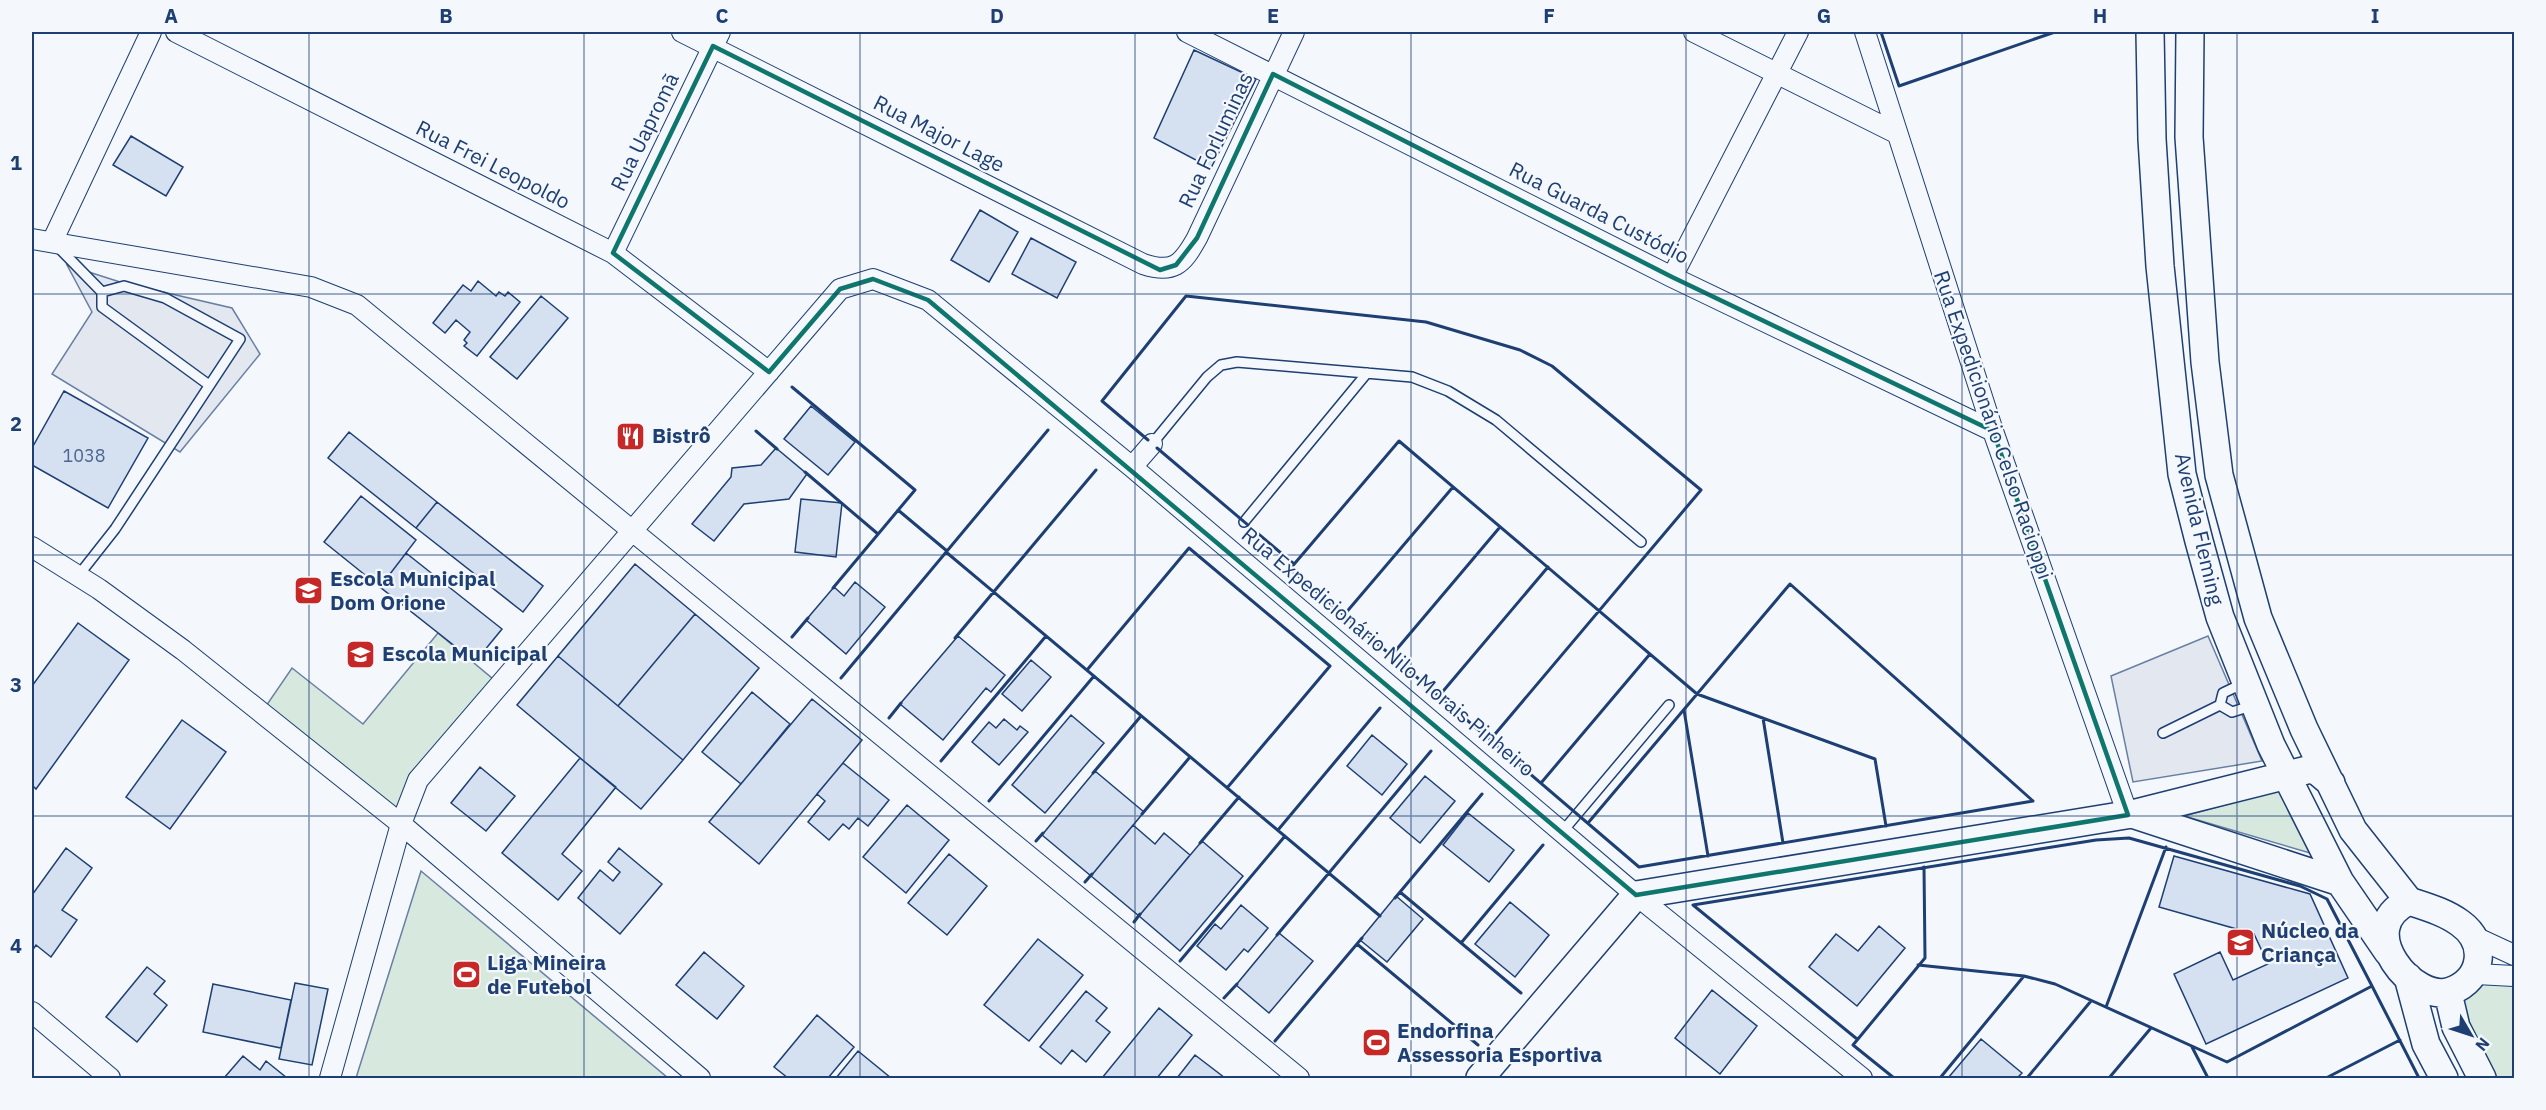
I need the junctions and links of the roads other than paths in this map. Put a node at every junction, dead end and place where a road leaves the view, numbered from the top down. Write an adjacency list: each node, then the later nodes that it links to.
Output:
1 (151, 32): 18 (street)
2 (176, 32): 19 (street, Rua Frei Leopoldo)
3 (682, 32): 11 (street, Rua Major Lage)
4 (1187, 32): 12 (street, Rua Guarda Custódio)
5 (1294, 32): 12 (street, Rua Forluminas)
6 (1694, 32): 13 (street)
7 (1798, 32): 13 (street)
8 (1865, 32): 14 (street, Rua Expedicionário Celso Racioppi)
9 (2150, 32): 16 (street, Avenida Fleming)
10 (2190, 32): 15 (street, Avenida Fleming)
11 (717, 39): 19 (street, Rua Uapromã); 20 (street, Rua Major Lage)
12 (1273, 74): 20 (street, Rua Forluminas); 21 (street, Rua Guarda Custódio)
13 (1777, 74): 14 (street); 21 (street)
14 (1896, 133): 26 (street, Rua Expedicionário Celso Racioppi)
15 (2189, 137): 16 (street); 39 (street, Avenida Fleming)
16 (2152, 139): 34 (street, Avenida Fleming)
17 (32, 238): 18 (street)
18 (52, 242): 22 (lane); 30 (street)
19 (613, 253): 23 (street, Rua Frei Leopoldo)
20 (1176, 265)
21 (1672, 277): 26 (street, Rua Guarda Custódio)
22 (102, 292): 25 (lane); 25 (lane)
23 (769, 372): 28 (street, Rua Expedicionário Nilo Morais Pinheiro); 30 (street)
24 (1367, 373): 27 (lane); 29 (lane); 31 (lane)
25 (209, 385): 33 (lane)
26 (1993, 431): 40 (street, Rua Expedicionário Celso Racioppi)
27 (1152, 444): 28 (street)
28 (1132, 467): 42 (street, Rua Expedicionário Nilo Morais Pinheiro)
29 (1244, 522)
30 (635, 531): 41 (street); 57 (street)
31 (1641, 542)
32 (32, 547): 33 (street)
33 (78, 576): 41 (street)
34 (2250, 693): 36 (lane); 36 (lane); 38 (street, Avenida Fleming)
35 (1669, 705): 42 (lane)
36 (2220, 705): 37 (lane)
37 (2163, 733)
38 (2286, 775): 39 (street); 40 (street); 43 (street, Avenida Fleming)
39 (2331, 783): 45 (street, Avenida Fleming)
40 (2130, 815): 43 (street); 44 (street)
41 (401, 824): 55 (street); 56 (street)
42 (1562, 832): 44 (street, Rua Expedicionário Nilo Morais Pinheiro)
43 (2340, 882): 47 (street, Avenida Fleming)
44 (1636, 895): 58 (street); 59 (street, Rua Expedicionário Nilo Morais Pinheiro)
45 (2409, 901): 46 (street); 47 (street)
46 (2473, 936): 48 (street); 49 (street)
47 (2388, 951): 51 (street)
48 (2514, 955)
49 (2476, 974): 50 (street); 52 (street)
50 (2514, 976)
51 (2408, 977): 52 (street); 60 (street)
52 (2448, 993): 61 (street)
53 (32, 1012): 54 (street)
54 (110, 1078)
55 (330, 1078)
56 (700, 1078)
57 (1299, 1078)
58 (1480, 1078)
59 (1862, 1078)
60 (2444, 1078)
61 (2482, 1078)

